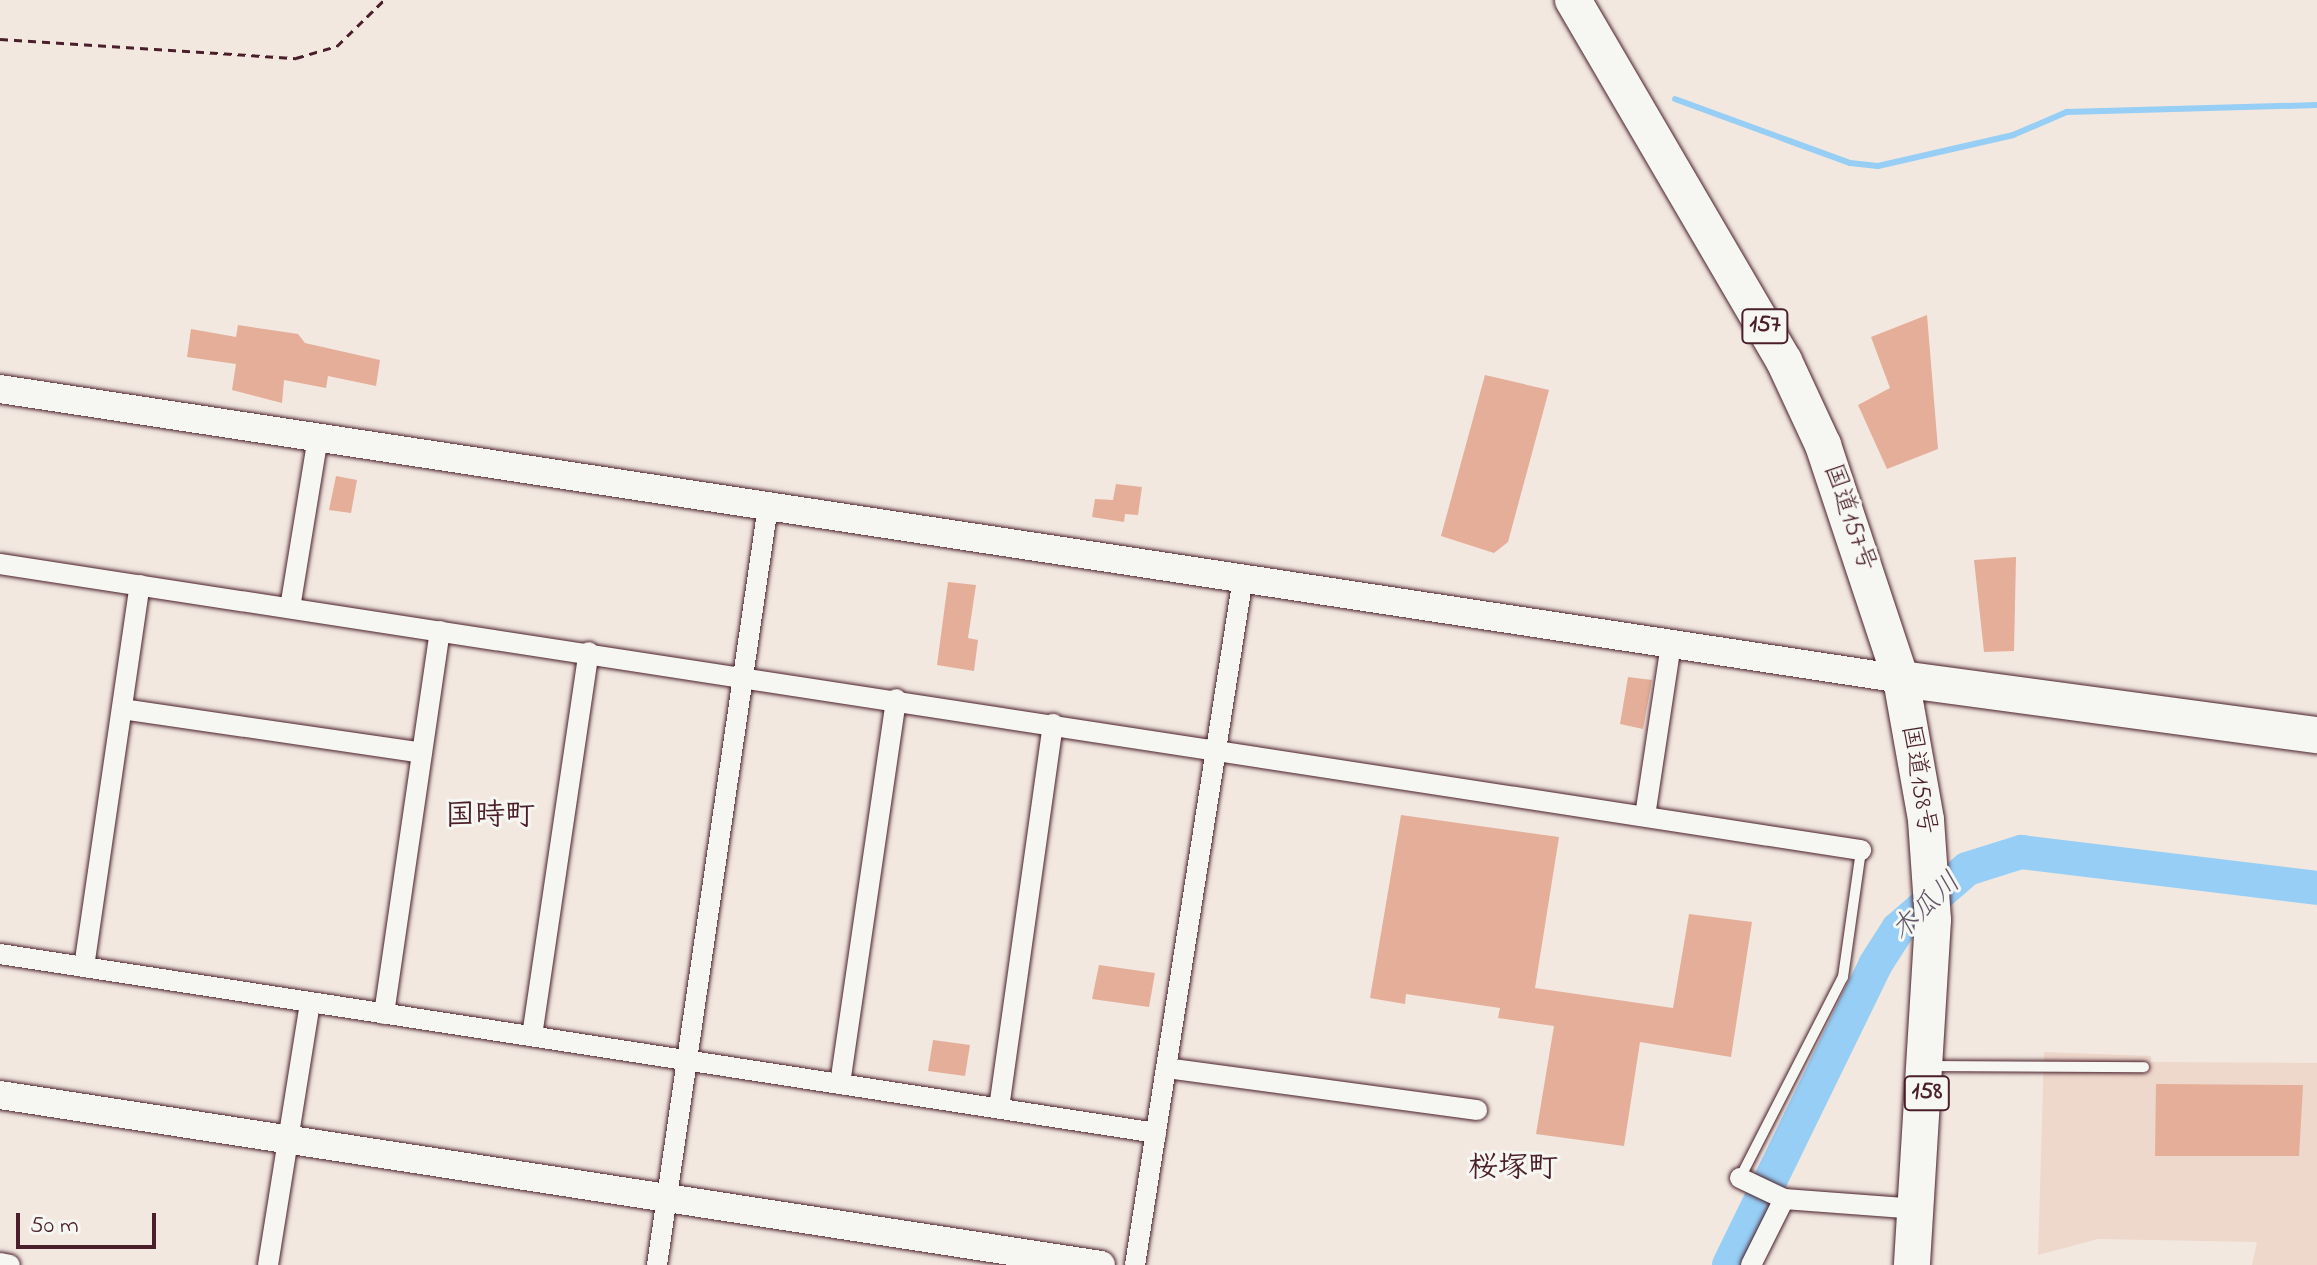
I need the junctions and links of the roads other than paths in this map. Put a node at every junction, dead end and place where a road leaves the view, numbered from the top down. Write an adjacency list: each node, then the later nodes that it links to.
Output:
1 (1573, 0): 13 (highway, 国道157号 / 157)
2 (0, 389): 3 (street)
3 (318, 437): 4 (street); 8 (street)
4 (768, 506): 6 (street); 12 (street)
5 (0, 564): 7 (street)
6 (1243, 578): 10 (street); 18 (street)
7 (140, 585): 8 (street); 15 (street)
8 (290, 608): 9 (street)
9 (440, 631): 11 (street); 19 (street)
10 (1671, 644): 13 (street); 20 (street)
11 (589, 652): 12 (street); 26 (street)
12 (743, 675): 14 (street); 27 (street)
13 (1901, 679): 17 (highway); 28 (highway, 国道158号 / 158)
14 (896, 699): 16 (street); 31 (street)
15 (122, 709): 19 (street); 23 (street)
16 (1053, 724): 18 (street); 33 (street)
17 (2317, 735)
18 (1216, 749): 20 (street); 30 (street)
19 (422, 753): 25 (street)
20 (1645, 816): 21 (street)
21 (1861, 850): 37 (lane)
22 (0, 954): 23 (street)
23 (84, 967): 24 (street)
24 (310, 1002): 25 (street); 36 (street)
25 (384, 1014): 26 (street)
26 (532, 1036): 27 (street)
27 (686, 1060): 31 (street); 39 (street)
28 (1929, 1066): 29 (lane); 40 (highway, 国道158号 / 158)
29 (2144, 1067)
30 (1166, 1068): 34 (street); 35 (street)
31 (840, 1084): 33 (street)
32 (0, 1095): 36 (street)
33 (999, 1108): 35 (street)
34 (1477, 1110)
35 (1156, 1133): 46 (street)
36 (288, 1142): 39 (street); 43 (street)
37 (1745, 1180): 38 (street)
38 (1780, 1196): 40 (street); 47 (street)
39 (665, 1201): 44 (street); 45 (street)
40 (1918, 1209): 48 (highway, 国道158号 / 158)
41 (0, 1263): 42 (street)
42 (10, 1265)
43 (268, 1265)
44 (657, 1265)
45 (1101, 1265)
46 (1135, 1265)
47 (1751, 1265)
48 (1912, 1265)

